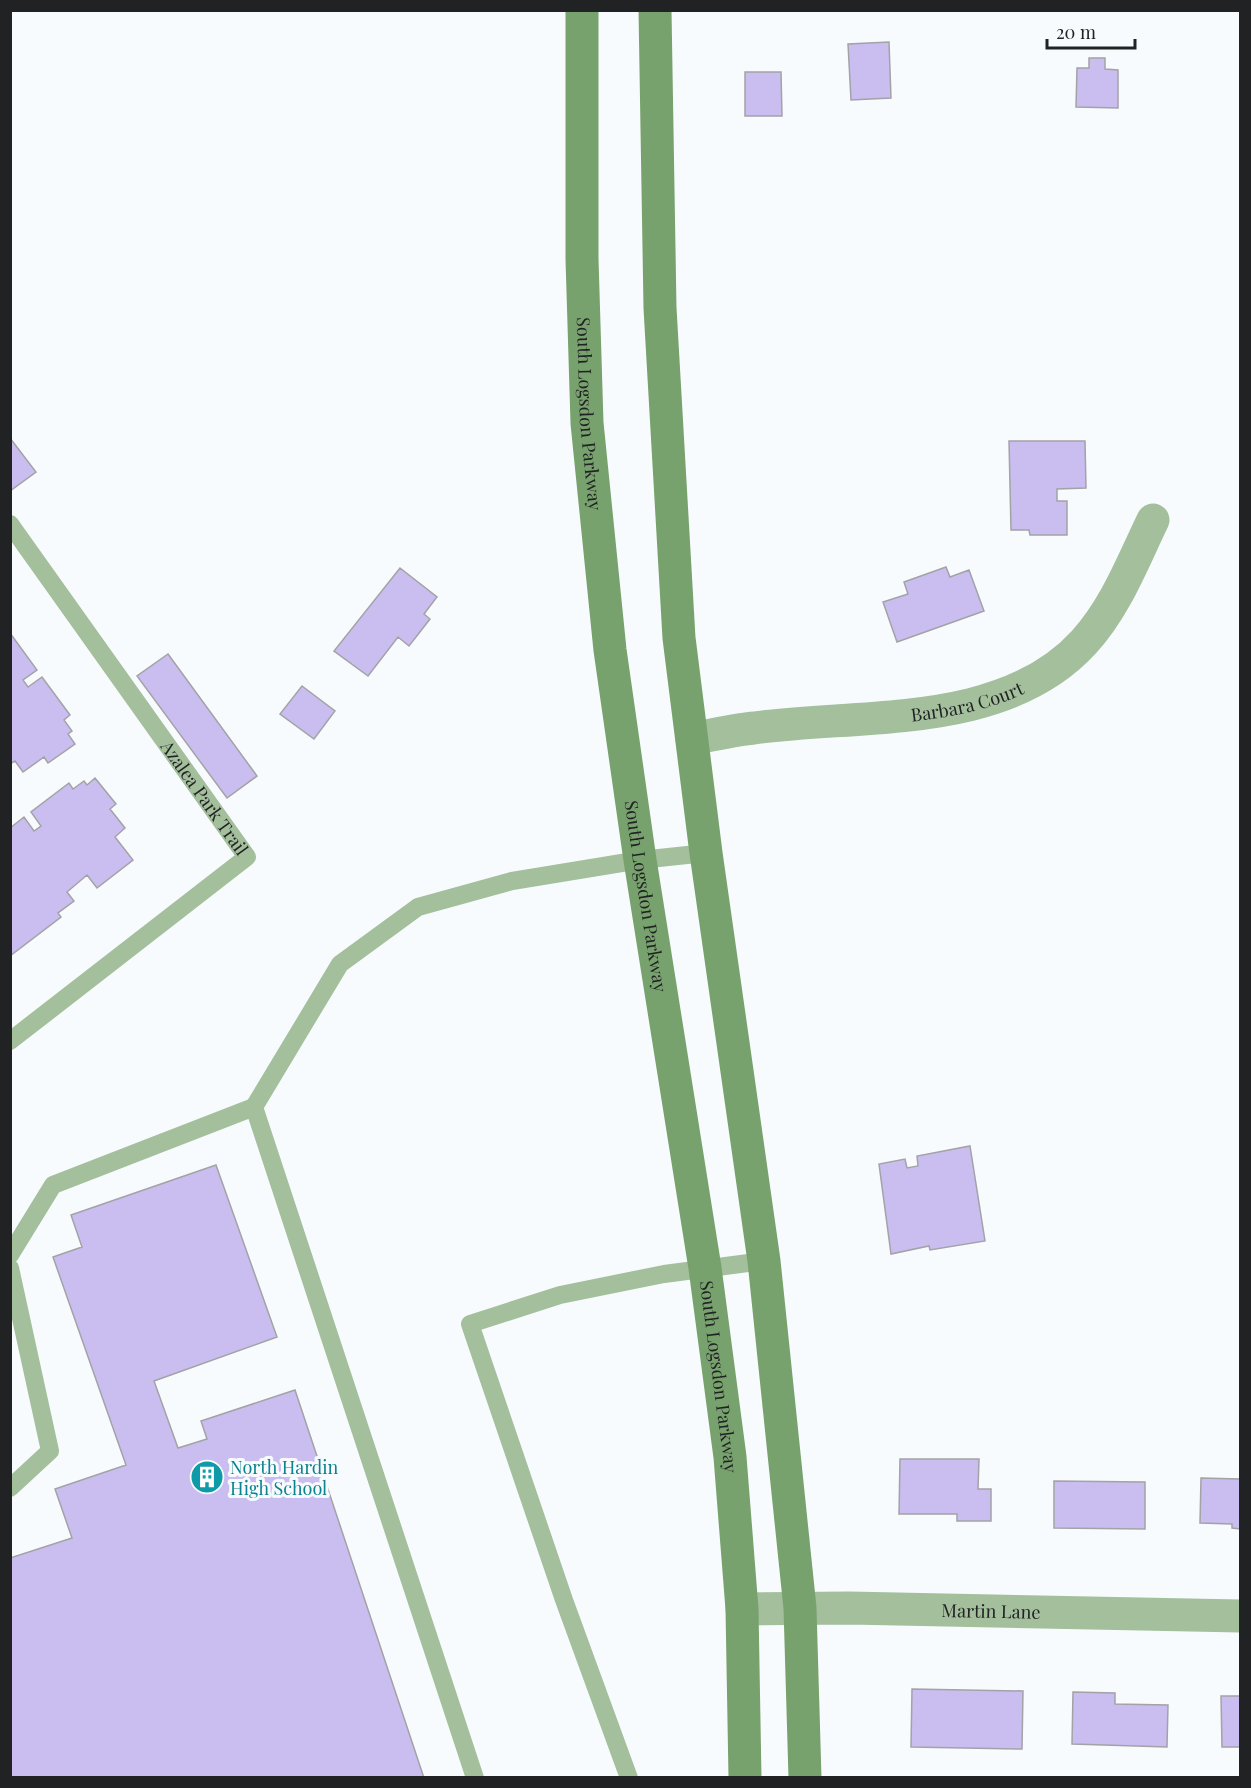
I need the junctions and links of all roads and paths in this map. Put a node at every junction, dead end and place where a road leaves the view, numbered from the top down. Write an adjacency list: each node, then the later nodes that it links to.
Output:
1 (582, 10): 7 (main road, South Logsdon Parkway)
2 (655, 10): 5 (main road)
3 (1153, 520): 5 (street, Barbara Court)
4 (10, 524): 8 (lane, Azalea Park Trail)
5 (692, 739): 6 (main road)
6 (706, 853): 7 (lane); 11 (main road)
7 (640, 860): 9 (lane); 13 (main road, South Logsdon Parkway)
8 (10, 1041)
9 (254, 1107): 10 (lane); 18 (lane)
10 (10, 1255)
11 (764, 1262): 13 (lane); 15 (main road)
12 (10, 1268): 14 (lane)
13 (705, 1268): 16 (main road, South Logsdon Parkway); 19 (lane)
14 (10, 1488)
15 (800, 1608): 16 (street, Martin Lane); 17 (street, Martin Lane); 21 (main road)
16 (742, 1609): 20 (main road, South Logsdon Parkway)
17 (1240, 1616)
18 (475, 1778)
19 (629, 1778)
20 (745, 1778)
21 (805, 1778)

